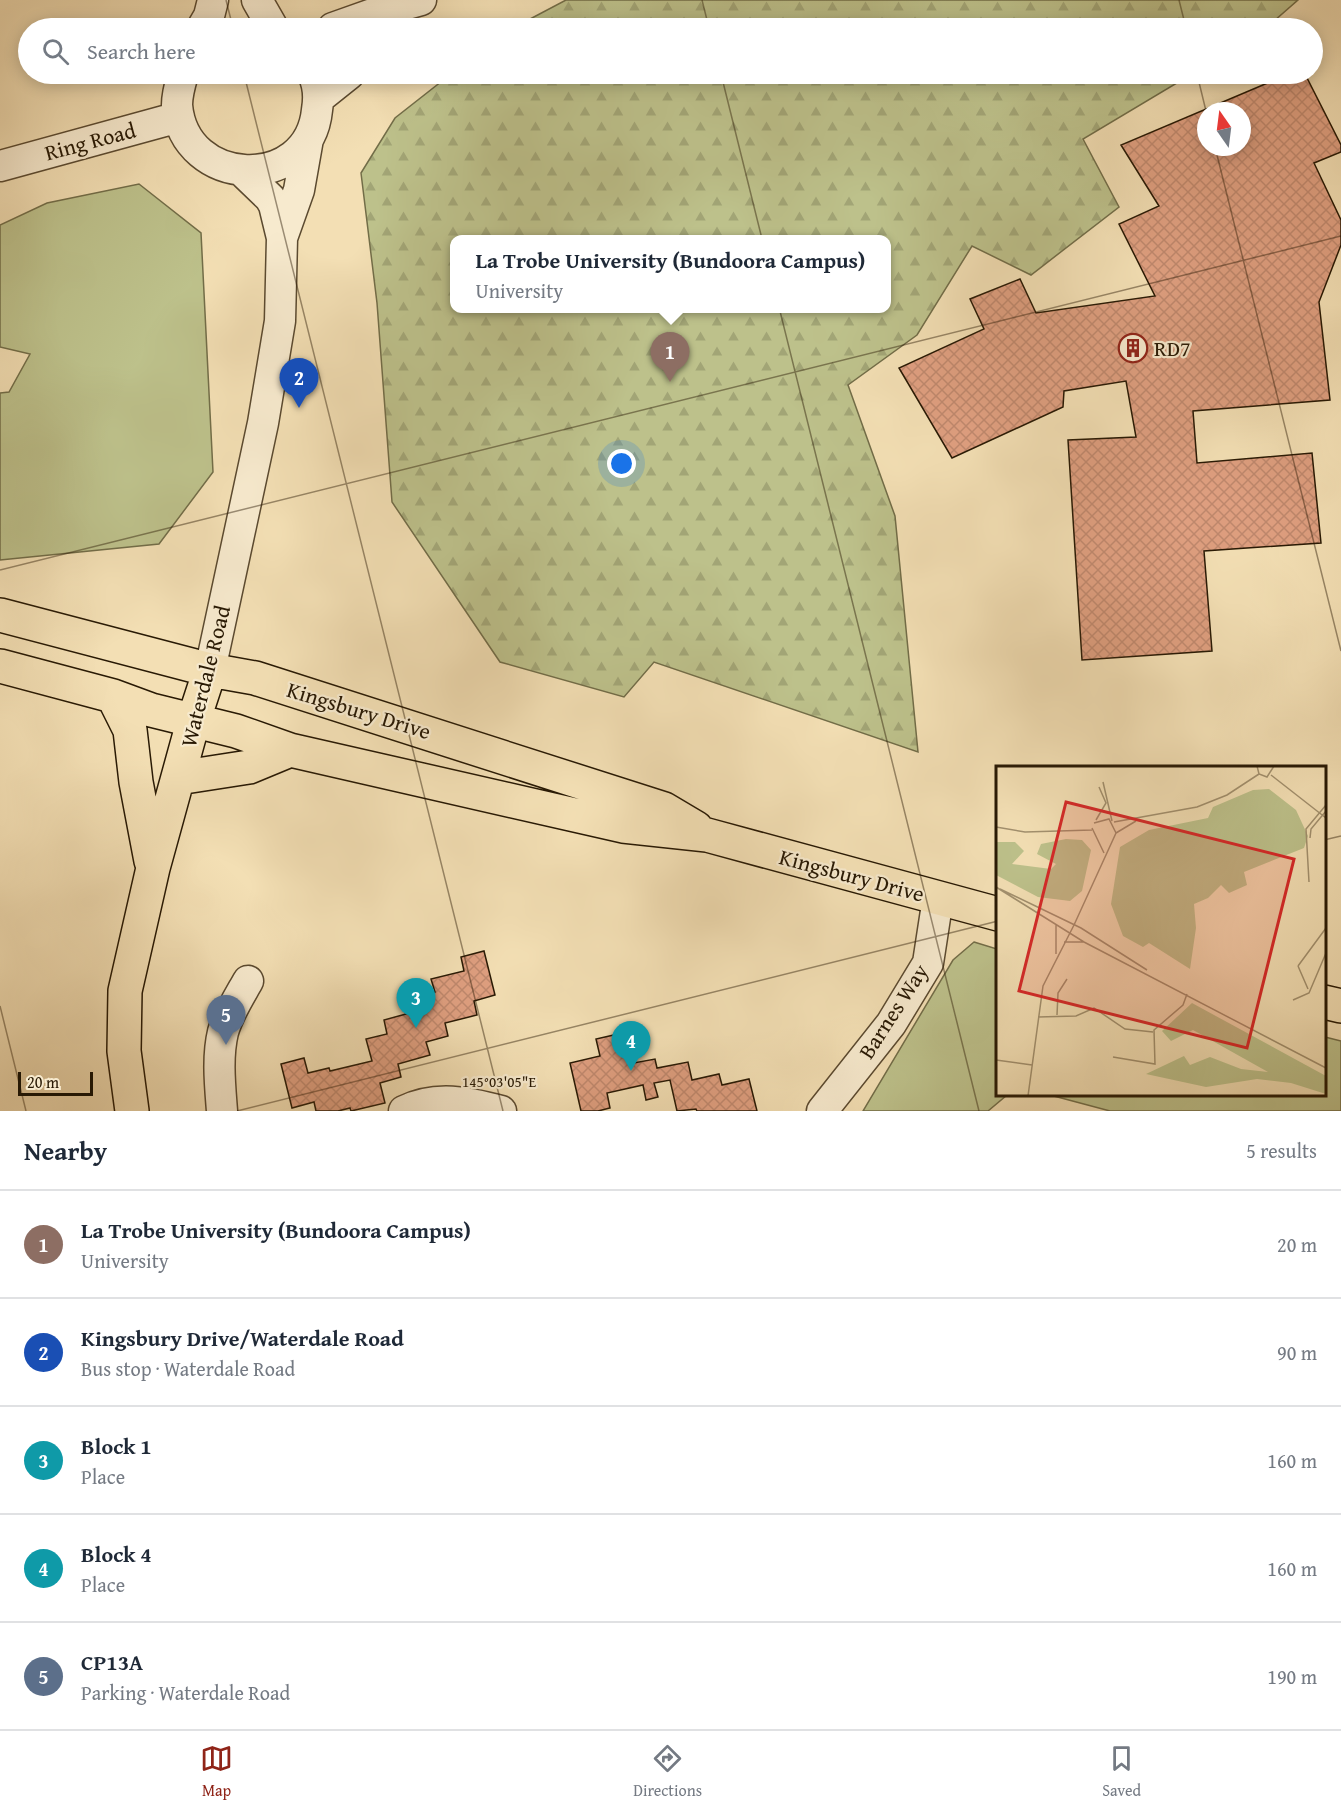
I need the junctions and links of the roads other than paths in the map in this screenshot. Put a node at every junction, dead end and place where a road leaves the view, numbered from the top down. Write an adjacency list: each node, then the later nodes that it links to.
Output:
1 (213, 0): 4 (street)
2 (257, 0): 5 (street)
3 (421, 0): 6 (street); 7 (street)
4 (208, 18)
5 (267, 18)
6 (361, 18)
7 (405, 18)
8 (181, 84): 10 (street)
9 (316, 86): 11 (street, Waterdale Road)
10 (179, 117): 12 (street, Ring Road); 13 (street)
11 (308, 139): 13 (street); 14 (street, Waterdale Road)
12 (0, 166)
13 (242, 171): 14 (street, Waterdale Road)
14 (282, 238): 17 (street, Waterdale Road)
15 (0, 615): 17 (main road, Kingsbury Drive)
16 (0, 666): 18 (main road, Kingsbury Drive)
17 (210, 670): 19 (main road, Waterdale Road); 22 (main road, Kingsbury Drive)
18 (113, 696): 19 (main road, Kingsbury Drive); 23 (main road)
19 (194, 719): 20 (main road, Kingsbury Drive); 21 (main road, Waterdale Road)
20 (290, 750): 21 (main road); 22 (main road, Kingsbury Drive)
21 (178, 778): 23 (main road, Waterdale Road)
22 (707, 835): 24 (main road, Kingsbury Drive)
23 (153, 868): 29 (main road, Waterdale Road)
24 (938, 898): 25 (main road, Kingsbury Drive); 33 (street, Barnes Way)
25 (996, 913)
26 (248, 981): 30 (street)
27 (1326, 1002): 28 (main road)
28 (1341, 1006)
29 (132, 1111)
30 (222, 1111)
31 (404, 1111): 32 (street)
32 (501, 1111)
33 (822, 1111)

